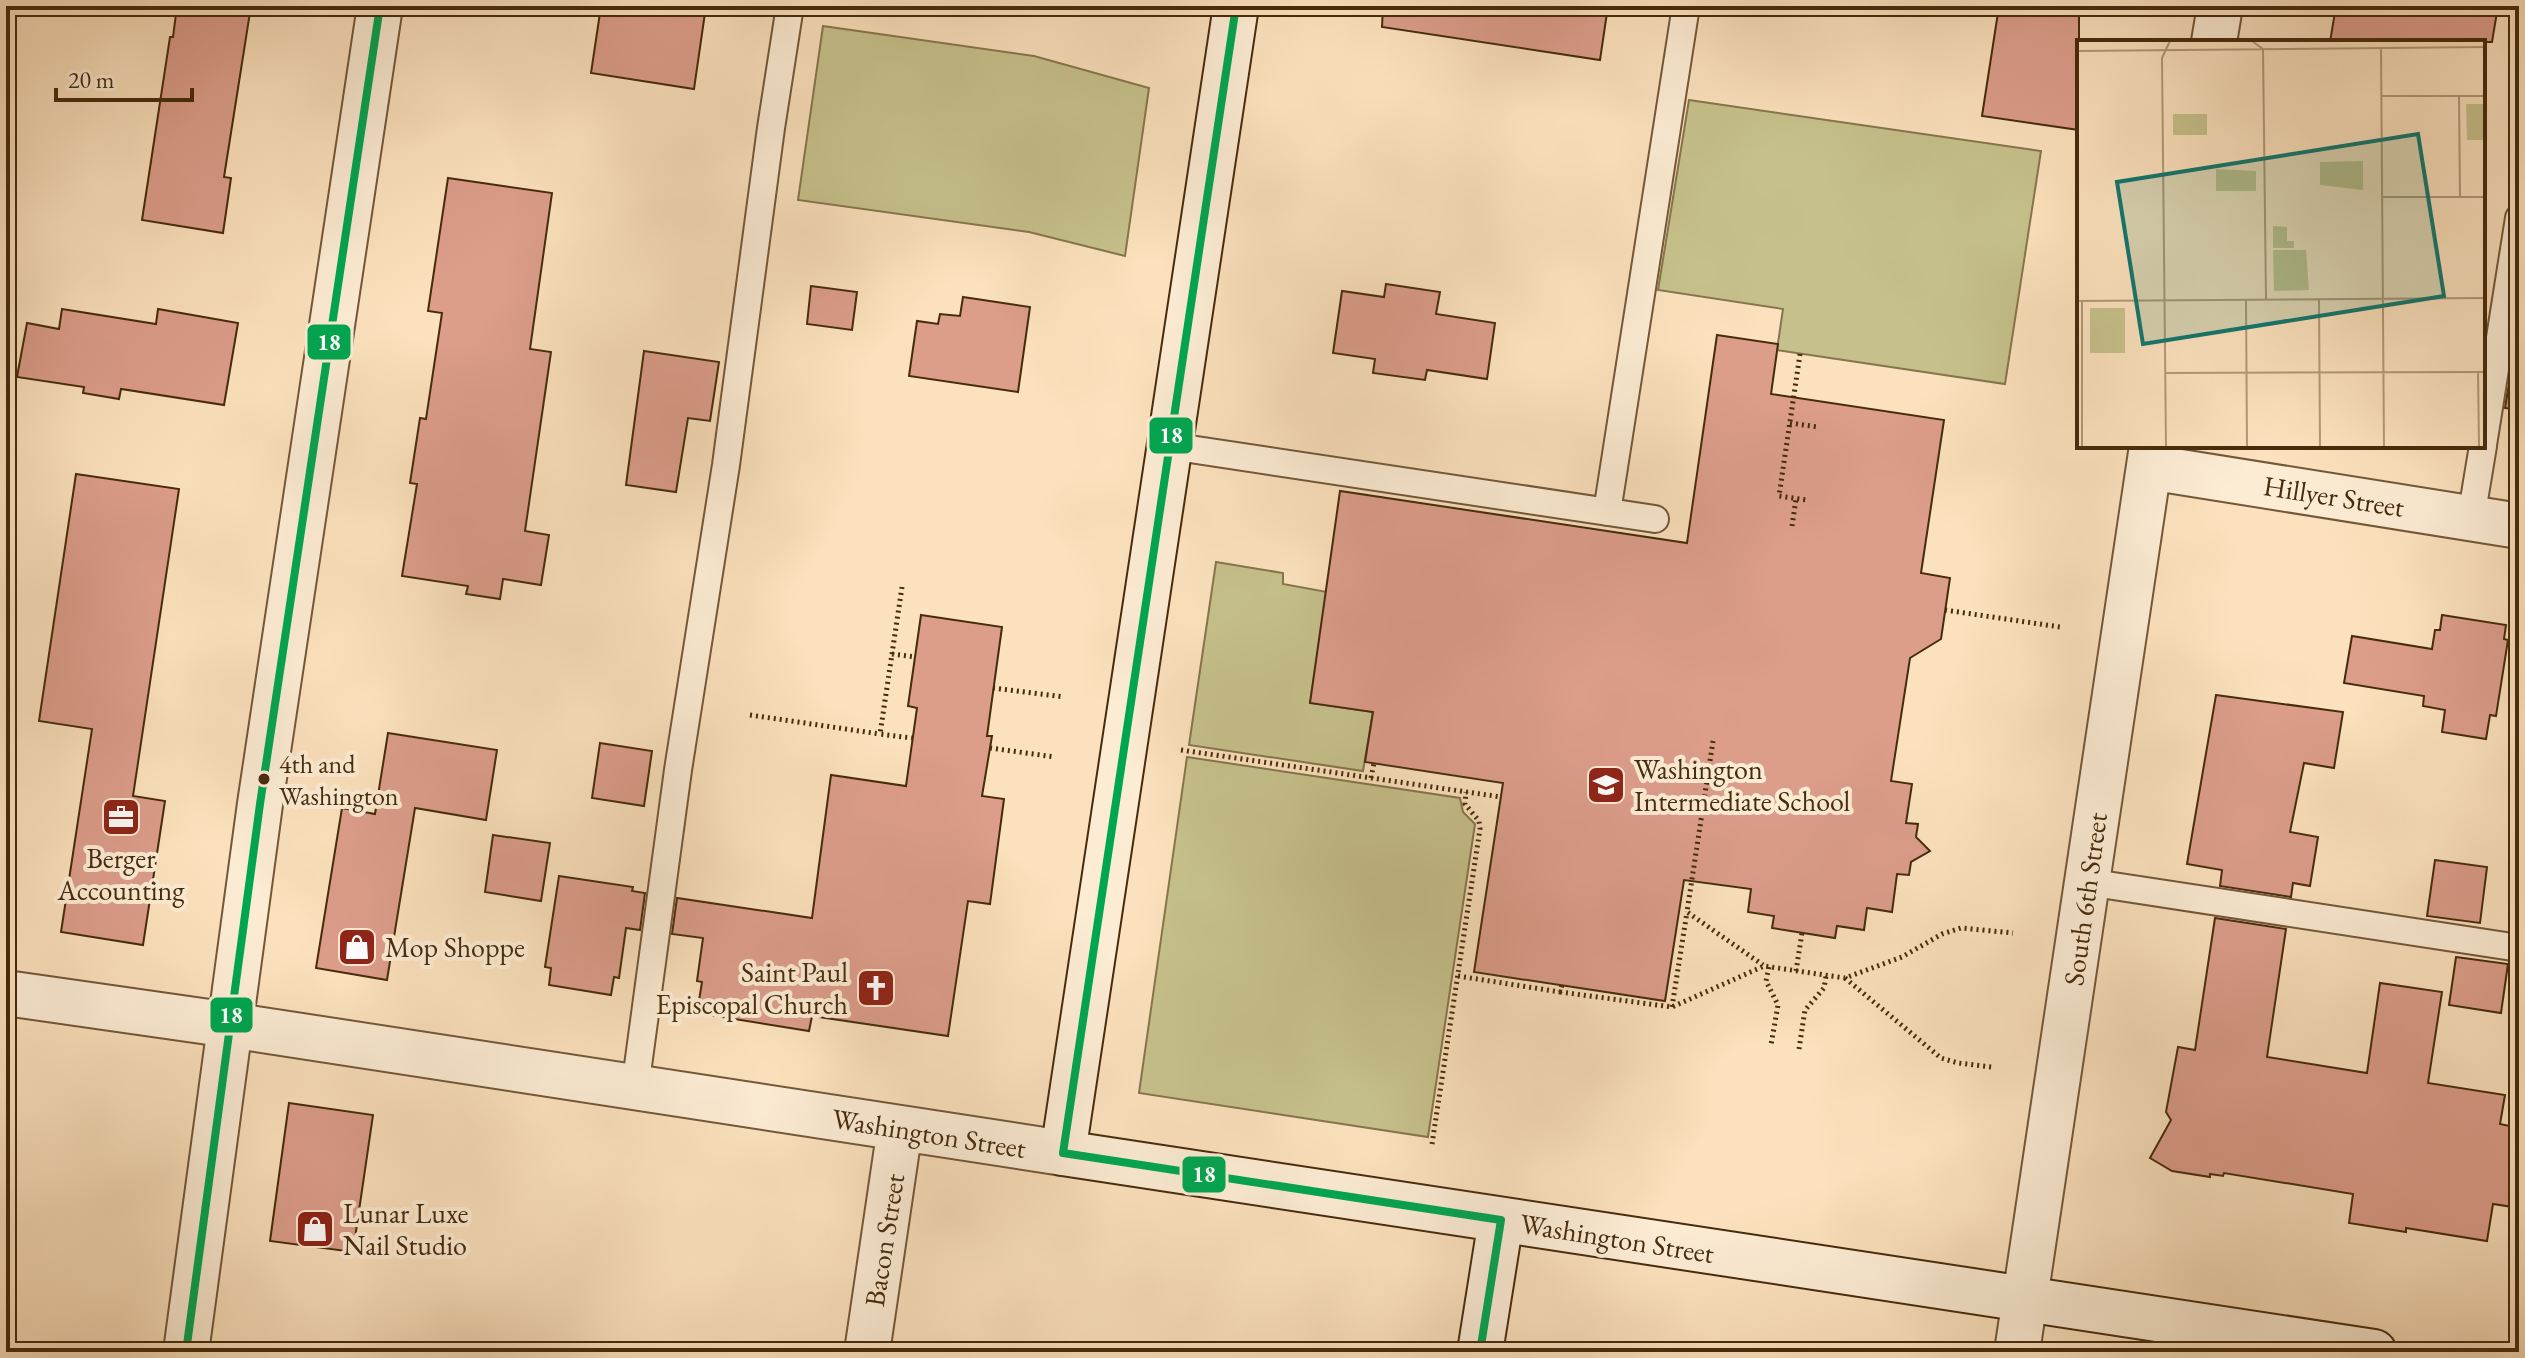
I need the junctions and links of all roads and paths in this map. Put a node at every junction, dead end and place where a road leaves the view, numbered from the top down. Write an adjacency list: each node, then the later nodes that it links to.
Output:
1 (380, 6): 52 (street)
2 (790, 6): 56 (lane)
3 (1236, 6): 12 (street)
4 (1686, 6): 17 (lane)
5 (2220, 6): 6 (street)
6 (2214, 40)
7 (2519, 218): 11 (lane)
8 (1800, 354): 9 (path)
9 (1790, 423): 10 (path); 15 (path)
10 (1818, 427)
11 (2485, 433)
12 (1170, 446): 17 (lane); 59 (street)
13 (2483, 448): 18 (lane)
14 (2150, 456): 18 (street, Hillyer Street); 40 (street, South 6th Street)
15 (1796, 499): 16 (path); 20 (path)
16 (1807, 500)
17 (1607, 512): 19 (lane)
18 (2471, 518): 21 (street, Hillyer Street)
19 (1655, 519)
20 (1792, 526)
21 (2519, 526)
22 (902, 587): 25 (path)
23 (1945, 610): 24 (path)
24 (2060, 627)
25 (892, 654): 26 (path); 30 (path)
26 (915, 657)
27 (993, 688): 28 (path)
28 (1064, 697)
29 (750, 715): 30 (path)
30 (880, 734): 31 (path)
31 (912, 738)
32 (1713, 741): 41 (path)
33 (990, 748): 35 (path)
34 (1181, 750): 37 (path)
35 (1055, 757)
36 (1374, 763): 37 (path)
37 (1371, 778): 38 (path)
38 (1466, 792): 39 (path); 47 (path)
39 (1501, 797)
40 (2087, 882): 44 (lane); 61 (street, South 6th Street)
41 (1687, 912): 45 (path); 51 (path)
42 (1802, 933): 46 (path)
43 (2013, 933): 49 (path)
44 (2519, 948)
45 (1766, 966): 46 (path); 51 (path); 53 (path)
46 (1796, 971): 48 (path)
47 (1458, 976): 51 (path); 58 (path)
48 (1826, 976): 49 (path); 54 (path)
49 (1845, 978): 55 (path)
50 (6, 993): 52 (street, Washington Street)
51 (1672, 1007)
52 (230, 1025): 56 (street, Washington Street); 62 (street)
53 (1771, 1045)
54 (1799, 1049)
55 (1992, 1067)
56 (635, 1088): 57 (street, Washington Street)
57 (900, 1128): 59 (street, Washington Street); 63 (street, Bacon Street)
58 (1432, 1144)
59 (1063, 1153): 60 (street, Washington Street)
60 (1501, 1220): 61 (street, Washington Street); 64 (street)
61 (2025, 1300): 65 (street, South 6th Street); 66 (street, Washington Street)
62 (186, 1352)
63 (867, 1352)
64 (1480, 1352)
65 (2017, 1352)
66 (2374, 1352)

